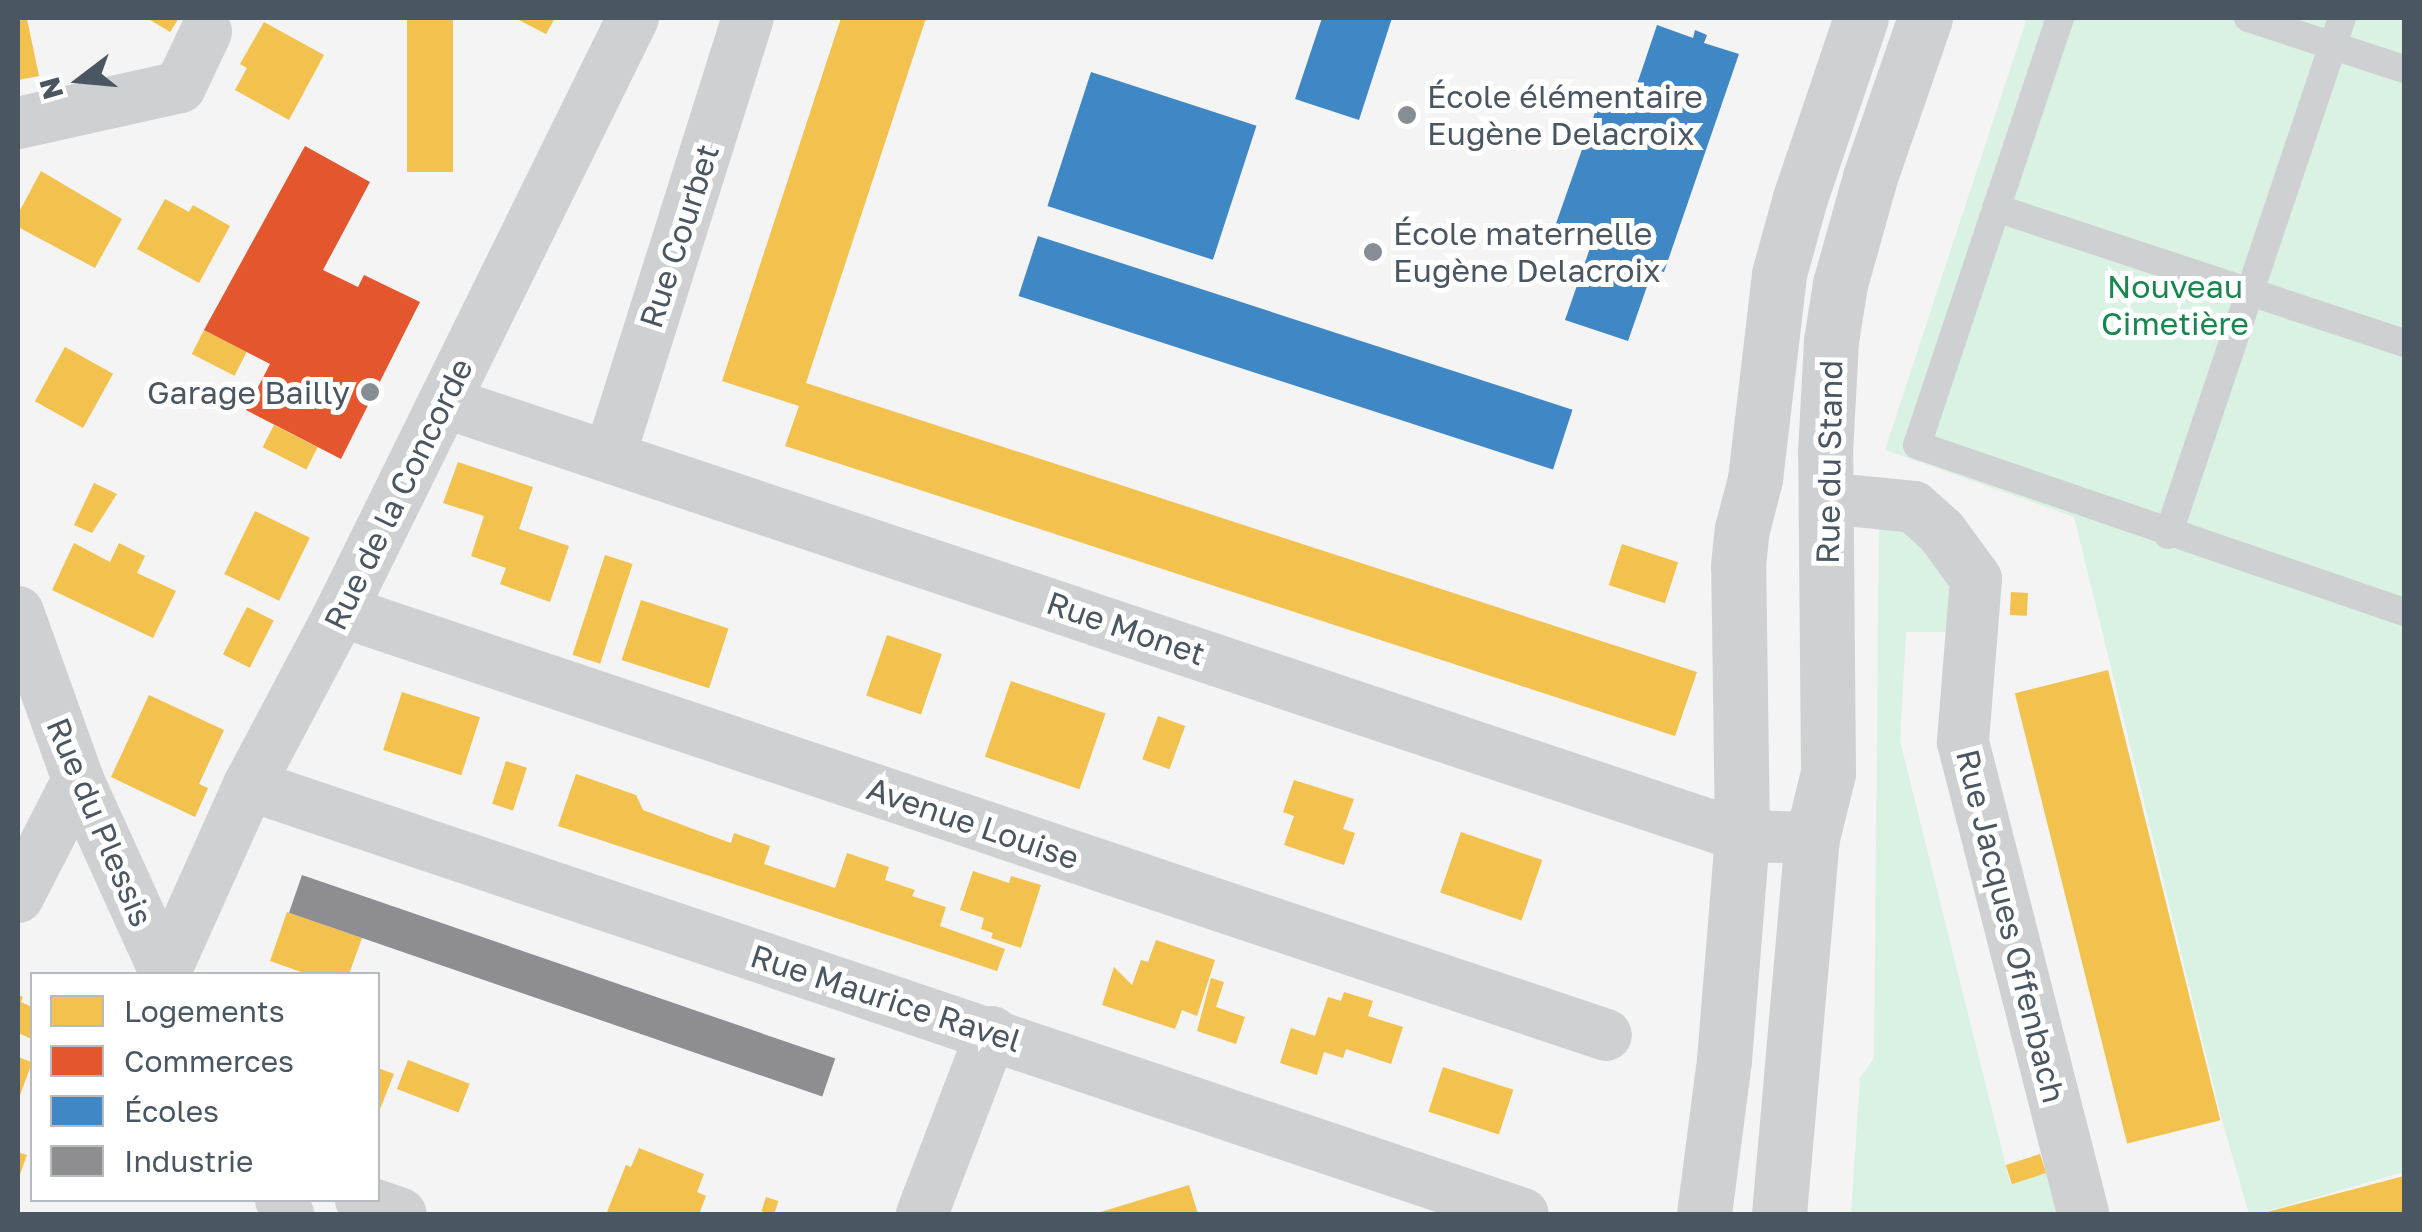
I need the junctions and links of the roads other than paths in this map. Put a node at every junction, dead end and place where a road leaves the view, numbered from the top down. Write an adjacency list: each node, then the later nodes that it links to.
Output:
1 (633, 18): 15 (street, Rue de la Concorde)
2 (748, 18): 16 (street, Rue Courbet)
3 (1861, 18): 24 (street, Rue du Stand)
4 (1925, 18): 17 (street, Rue du Stand)
5 (2060, 18): 12 (lane)
6 (2248, 18): 9 (lane)
7 (2342, 18): 9 (lane)
8 (206, 32): 11 (street)
9 (2332, 46): 10 (lane); 13 (lane)
10 (2404, 69)
11 (18, 123)
12 (1996, 208): 13 (lane); 18 (lane)
13 (2250, 292): 14 (lane); 18 (lane)
14 (2404, 342)
15 (444, 402): 16 (street, Rue Monet); 20 (street, Rue de la Concorde)
16 (610, 455): 24 (street, Rue Monet)
17 (1826, 498): 25 (street, Rue du Stand); 37 (street, Rue Jacques Offenbach)
18 (2168, 534): 21 (lane)
19 (18, 612): 22 (street, Rue du Plessis)
20 (341, 612): 23 (street, Rue de la Concorde); 30 (street, Avenue Louise)
21 (2404, 612)
22 (78, 780): 26 (street); 28 (street, Rue du Plessis)
23 (249, 785): 27 (street, Rue de la Concorde); 29 (street, Rue Maurice Ravel)
24 (1742, 836): 25 (street, Rue Monet); 35 (street, Rue du Stand)
25 (1812, 838): 36 (street, Rue du Stand)
26 (18, 897)
27 (165, 972)
28 (165, 972)
29 (992, 1032): 33 (street); 34 (street, Rue Maurice Ravel)
30 (1606, 1035)
31 (367, 1202): 32 (street)
32 (400, 1214)
33 (922, 1214)
34 (1523, 1214)
35 (1704, 1214)
36 (1779, 1214)
37 (2084, 1214)

